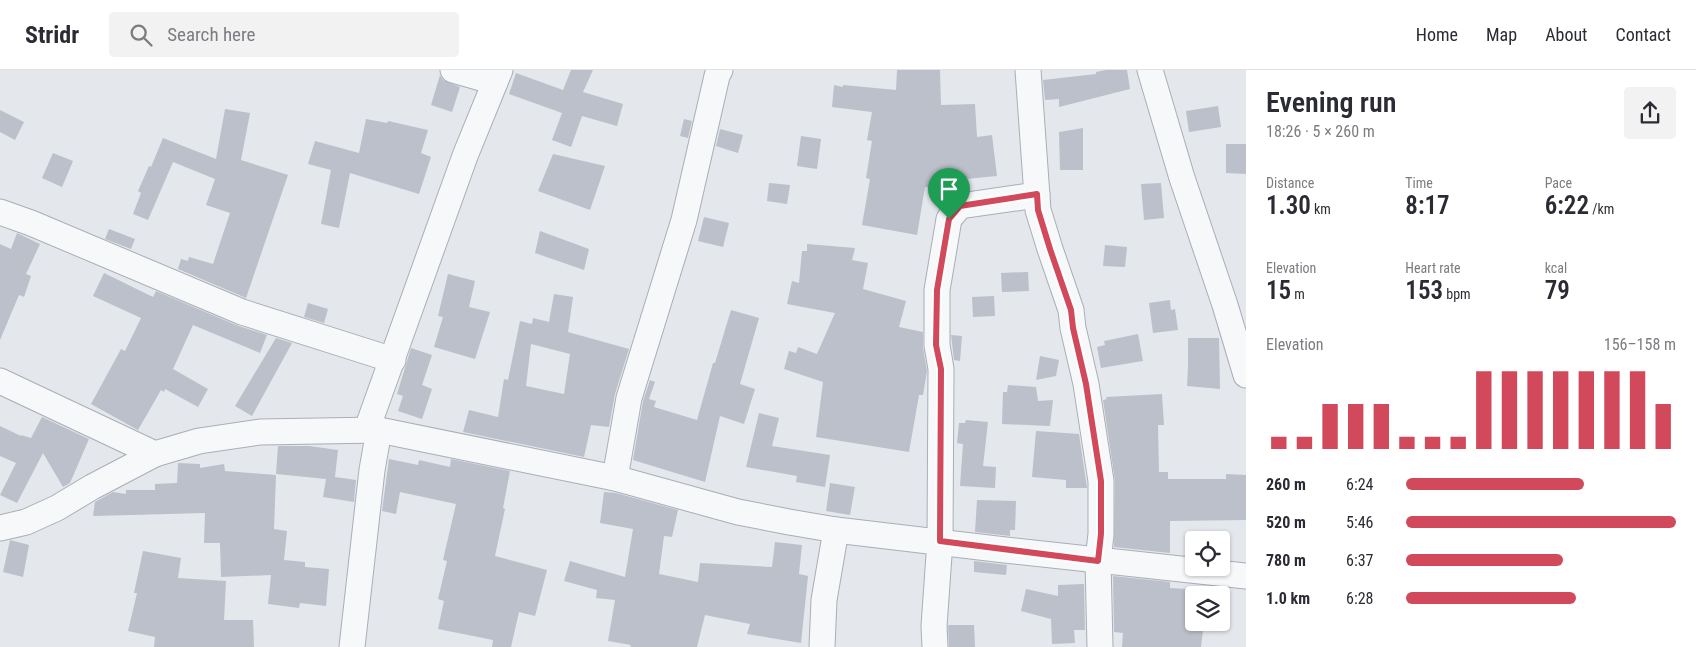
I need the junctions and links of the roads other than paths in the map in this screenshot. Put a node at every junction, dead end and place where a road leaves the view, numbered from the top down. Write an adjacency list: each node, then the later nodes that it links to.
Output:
1 (453, 70): 5 (street)
2 (720, 70): 13 (street)
3 (1028, 70): 6 (street)
4 (1150, 70): 9 (street)
5 (497, 76): 8 (street)
6 (1037, 194): 16 (street); 17 (street)
7 (0, 212): 8 (street)
8 (393, 360): 11 (street)
9 (1246, 375)
10 (0, 381): 12 (street)
11 (373, 429): 12 (street); 13 (street); 19 (street)
12 (154, 454): 14 (street)
13 (615, 478): 15 (street)
14 (0, 528)
15 (836, 530): 16 (street); 20 (street)
16 (940, 541): 17 (street); 21 (street)
17 (1098, 561): 18 (street); 22 (street)
18 (1246, 576)
19 (352, 647)
20 (822, 647)
21 (935, 647)
22 (1100, 647)

